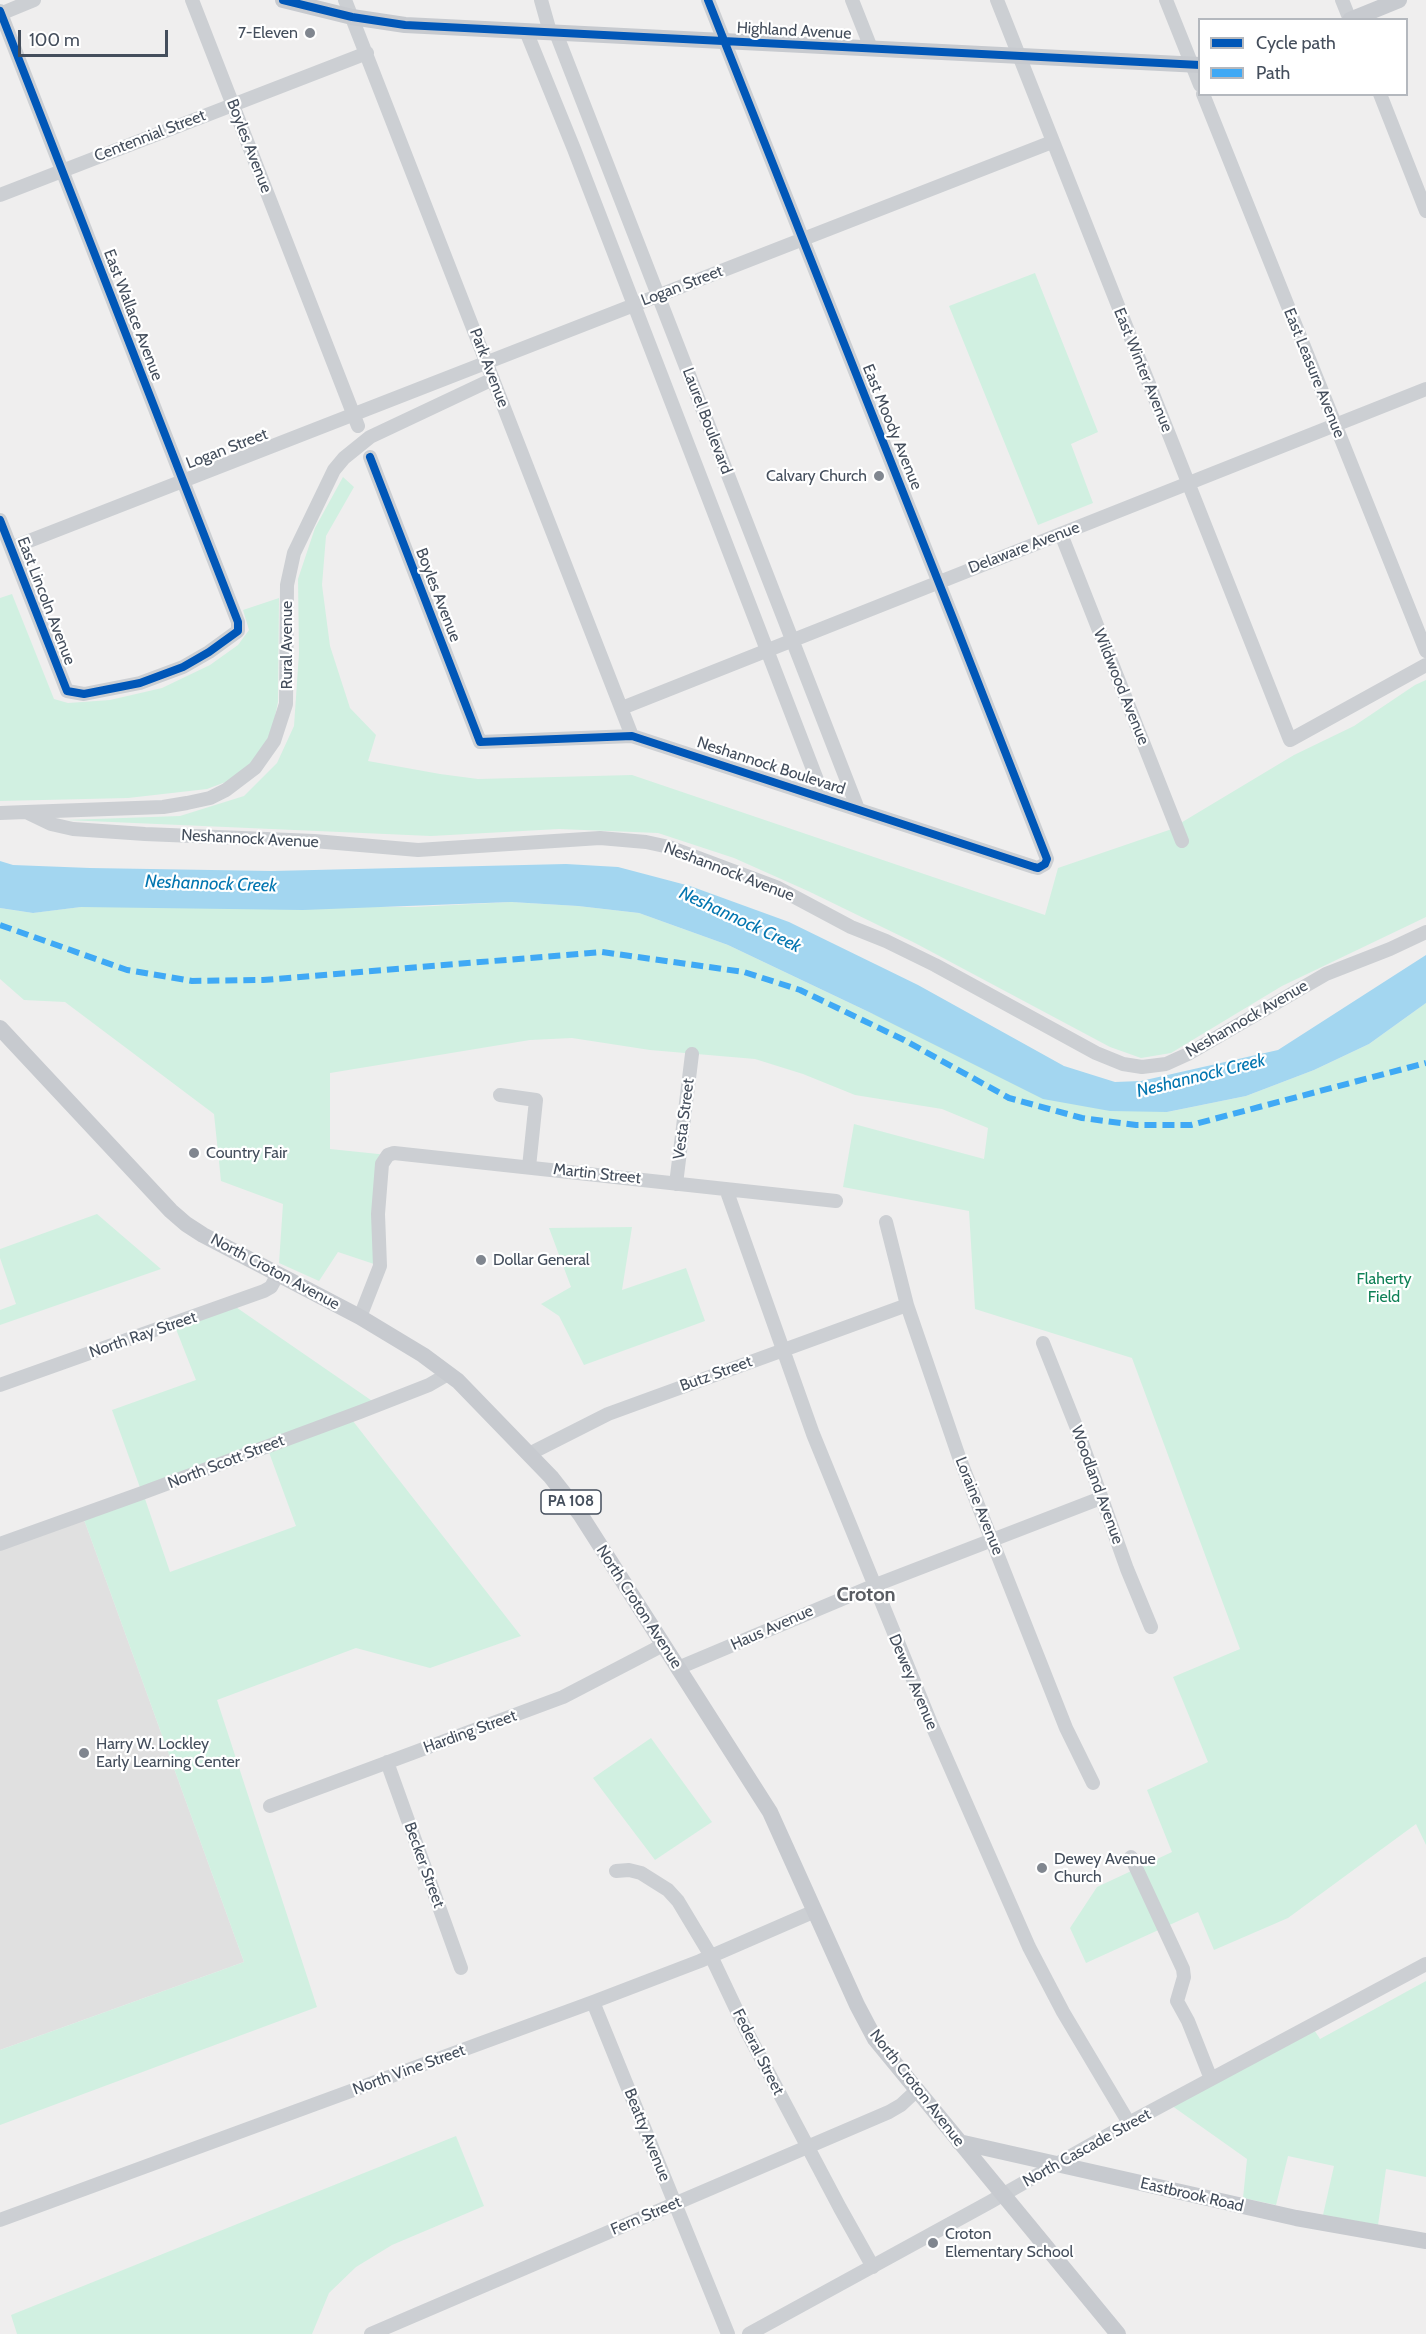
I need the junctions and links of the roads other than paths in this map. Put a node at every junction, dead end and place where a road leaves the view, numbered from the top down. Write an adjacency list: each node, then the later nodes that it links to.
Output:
1 (34, 0): 12 (street)
2 (192, 0): 25 (street, Boyles Avenue)
3 (283, 0): 13 (main road, Highland Avenue)
4 (345, 0): 13 (street, Park Avenue)
5 (541, 0): 17 (street, Laurel Boulevard)
6 (708, 0): 18 (street, East Moody Avenue)
7 (852, 0): 19 (street)
8 (997, 0): 21 (street, East Winter Avenue)
9 (1166, 0): 22 (street)
10 (1342, 0): 14 (street)
11 (1399, 0): 15 (main road)
12 (0, 13): 27 (street, East Wallace Avenue)
13 (352, 17): 16 (main road, Highland Avenue); 20 (street, Park Avenue)
14 (1349, 18)
15 (1355, 18)
16 (526, 31): 17 (main road, Highland Avenue); 32 (street, Laurel Boulevard)
17 (553, 33): 18 (main road, Highland Avenue); 31 (street, Laurel Boulevard)
18 (724, 42): 19 (main road, Highland Avenue); 30 (street, East Moody Avenue)
19 (871, 48): 21 (main road, Highland Avenue)
20 (367, 53): 25 (street, Centennial Street); 33 (street, Park Avenue)
21 (1018, 56): 22 (main road, Highland Avenue); 26 (street, East Winter Avenue)
22 (1196, 65)
23 (1204, 96): 37 (street, East Leasure Avenue)
24 (1381, 96): 29 (street)
25 (232, 104): 27 (street, Centennial Street); 36 (street, Boyles Avenue)
26 (1052, 142): 30 (street, Logan Street); 40 (street, East Winter Avenue)
27 (62, 171): 28 (street, Centennial Street); 39 (street, East Wallace Avenue)
28 (0, 195)
29 (1426, 211)
30 (803, 239): 31 (street, Logan Street); 44 (street, East Moody Avenue)
31 (658, 296): 32 (street, Logan Street); 45 (street, Laurel Boulevard)
32 (633, 305): 33 (street, Logan Street); 46 (street, Laurel Boulevard)
33 (487, 362): 34 (street, Park Avenue); 36 (street, Logan Street)
34 (493, 379): 50 (street, Park Avenue); 55 (street, Rural Avenue)
35 (1426, 389): 37 (street, Delaware Avenue)
36 (356, 419): 39 (street, Logan Street)
37 (1335, 426): 40 (street, Delaware Avenue); 47 (street, East Leasure Avenue)
38 (370, 457): 52 (street, Boyles Avenue)
39 (183, 481): 43 (street, Logan Street); 49 (street, East Wallace Avenue)
40 (1188, 484): 42 (street, Delaware Avenue); 48 (street, East Winter Avenue)
41 (0, 520): 43 (street, East Lincoln Avenue)
42 (1061, 534): 44 (street, Delaware Avenue); 57 (street, Wildwood Avenue)
43 (11, 548): 49 (street, East Lincoln Avenue)
44 (939, 583): 45 (street, Delaware Avenue); 58 (street, East Moody Avenue)
45 (793, 641): 46 (street, Delaware Avenue); 54 (street, Laurel Boulevard)
46 (769, 651): 50 (street, Delaware Avenue); 53 (street, Laurel Boulevard)
47 (1426, 651)
48 (1426, 665)
49 (67, 691)
50 (622, 708): 51 (street, Park Avenue)
51 (632, 736): 52 (street, Neshannock Boulevard); 53 (street, Neshannock Boulevard)
52 (480, 742)
53 (824, 798): 54 (street, Neshannock Boulevard)
54 (858, 809): 58 (street, Neshannock Boulevard)
55 (26, 812): 56 (street, Neshannock Avenue); 59 (street, Neshannock Avenue)
56 (0, 813)
57 (1182, 841)
58 (1045, 864)
59 (1426, 932)
60 (0, 1028): 68 (main road, North Croton Avenue / PA 108)
61 (692, 1054): 64 (street, Vesta Street)
62 (500, 1095): 63 (street)
63 (528, 1167): 64 (street, Martin Street); 70 (street, Martin Street)
64 (675, 1184): 65 (street, Martin Street)
65 (726, 1189): 66 (street, Martin Street); 72 (street, Dewey Avenue)
66 (836, 1201)
67 (886, 1221): 69 (street, Loraine Avenue)
68 (279, 1274): 70 (main road, North Croton Avenue / PA 108); 74 (street, North Ray Street)
69 (907, 1305): 72 (street, Butz Street); 77 (street, Loraine Avenue)
70 (360, 1317): 73 (main road, North Croton Avenue / PA 108)
71 (1043, 1343): 76 (street, Woodland Avenue)
72 (784, 1349): 75 (street, Butz Street); 79 (street, Dewey Avenue)
73 (448, 1374): 75 (main road, North Croton Avenue / PA 108); 78 (street, North Scott Street)
74 (0, 1385)
75 (529, 1454): 81 (main road, North Croton Avenue / PA 108)
76 (1101, 1498): 77 (street, Haus Avenue); 80 (street, Woodland Avenue)
77 (992, 1539): 79 (street, Haus Avenue); 84 (street, Loraine Avenue)
78 (0, 1544)
79 (873, 1586): 82 (street, Haus Avenue); 95 (street, Dewey Avenue)
80 (1151, 1628)
81 (663, 1645): 82 (main road, North Croton Avenue / PA 108); 83 (street, Harding Street)
82 (678, 1668): 88 (main road, North Croton Avenue / PA 108)
83 (387, 1762): 85 (street, Harding Street); 91 (street, Becker Street)
84 (1093, 1783)
85 (270, 1806)
86 (1131, 1857): 93 (street)
87 (616, 1871): 89 (street, Federal Street)
88 (815, 1911): 89 (street, North Vine Street); 94 (main road, North Croton Avenue / PA 108)
89 (711, 1956): 92 (street, North Vine Street); 97 (street, Federal Street)
90 (1426, 1964): 93 (street, North Cascade Street)
91 (461, 1968)
92 (593, 2002): 100 (street, Beatty Avenue); 101 (street, North Vine Street)
93 (1211, 2079): 95 (street, North Cascade Street)
94 (916, 2091): 96 (main road, North Croton Avenue / PA 108); 97 (street, Fern Street)
95 (1129, 2123): 98 (street, North Cascade Street)
96 (959, 2142): 98 (main road, Eastbrook Road); 99 (main road, North Croton Avenue / PA 108)
97 (808, 2148): 100 (street, Fern Street); 103 (street, Federal Street)
98 (1057, 2164): 99 (street, North Cascade Street); 102 (main road, Eastbrook Road)
99 (1003, 2195): 103 (street, North Cascade Street); 104 (main road, North Croton Avenue / PA 108)
100 (676, 2204): 105 (street, Fern Street); 106 (street, Beatty Avenue)
101 (0, 2220)
102 (1426, 2241)
103 (873, 2266): 107 (street, North Cascade Street)
104 (1111, 2331)
105 (371, 2334)
106 (728, 2334)
107 (749, 2334)

